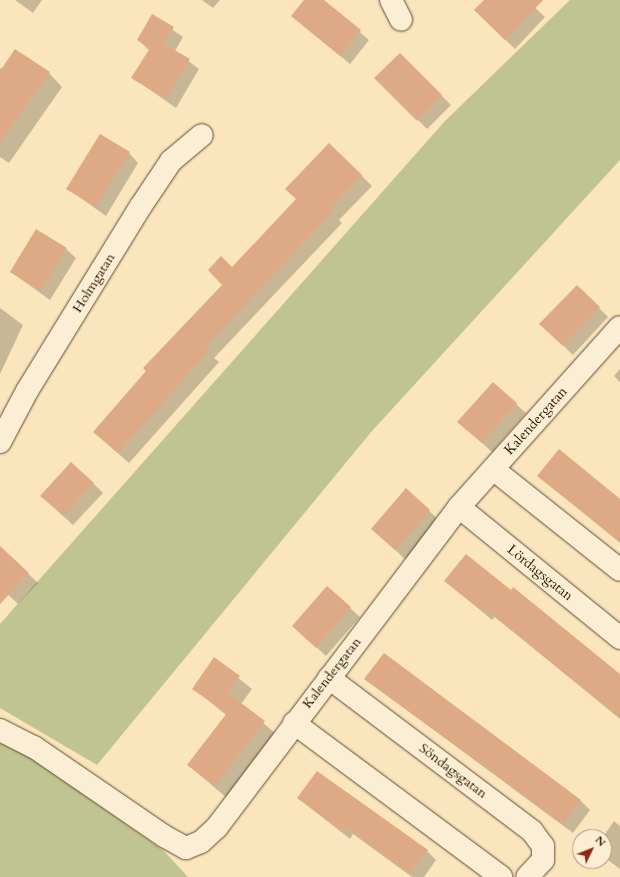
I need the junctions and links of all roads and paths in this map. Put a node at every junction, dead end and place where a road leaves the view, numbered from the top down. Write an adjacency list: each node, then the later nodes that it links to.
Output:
1 (391, 0): 2 (street)
2 (401, 20)
3 (202, 134): 5 (street, Holmgatan)
4 (620, 327): 6 (street, Kalendergatan)
5 (0, 442)
6 (493, 469): 7 (street, Kalendergatan); 8 (street)
7 (459, 507): 9 (street, Lördagsgatan); 10 (street, Kalendergatan)
8 (620, 570)
9 (620, 638)
10 (329, 678): 11 (street, Kalendergatan); 14 (street, Söndagsgatan)
11 (294, 723): 12 (street, Kalendergatan); 13 (street)
12 (0, 730)
13 (501, 877)
14 (527, 877)

